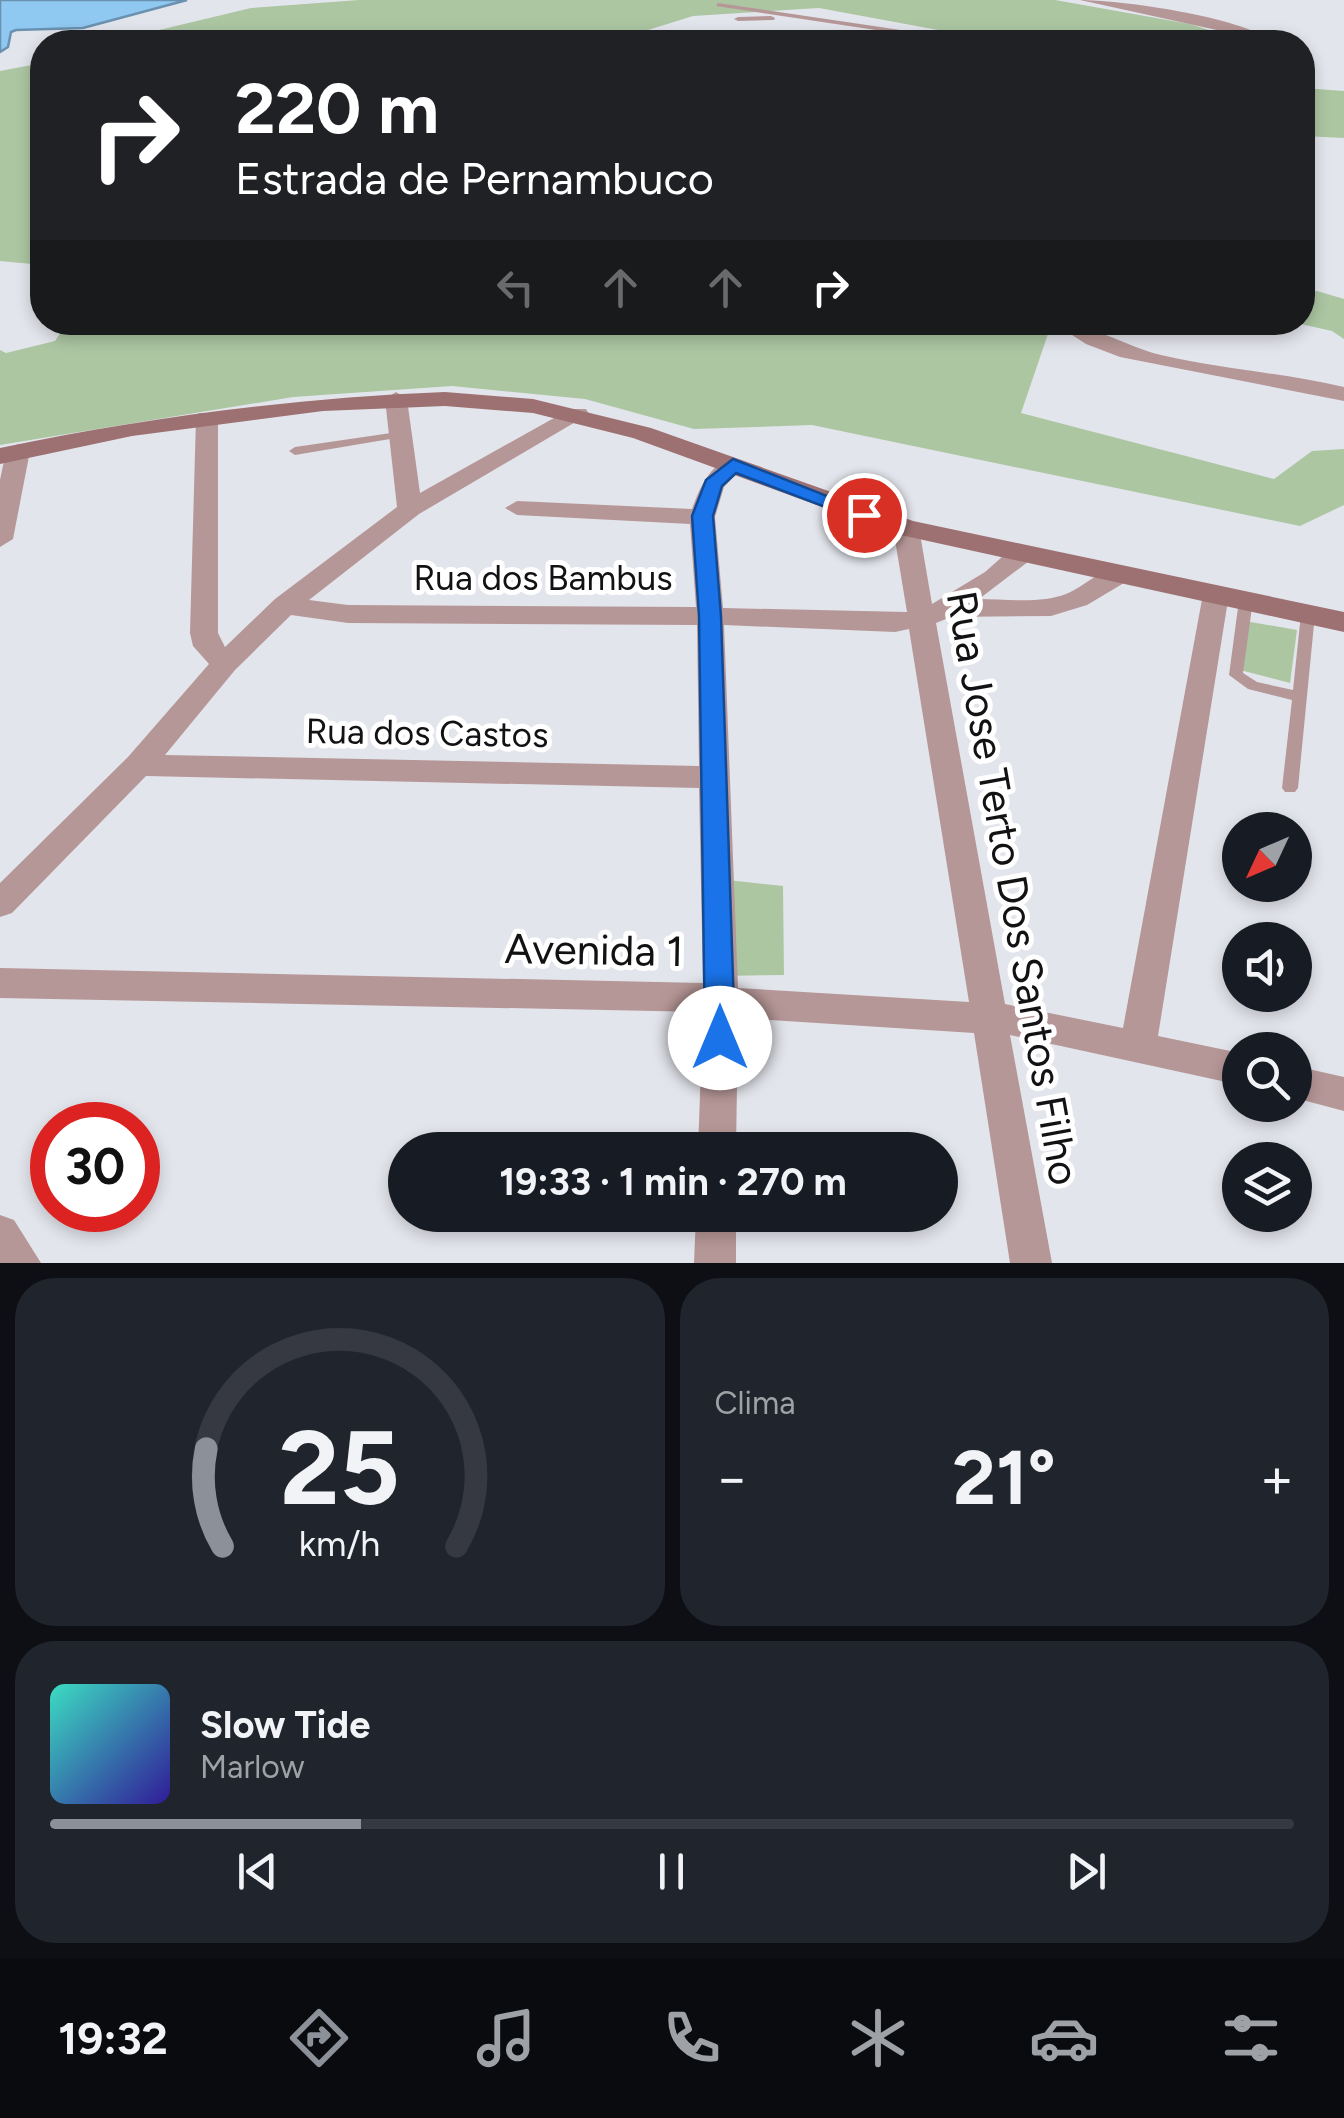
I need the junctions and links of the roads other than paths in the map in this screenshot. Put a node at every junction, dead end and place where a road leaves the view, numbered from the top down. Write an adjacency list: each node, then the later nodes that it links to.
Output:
1 (1087, 0): 6 (street)
2 (718, 5): 3 (lane)
3 (812, 16): 4 (lane); 5 (lane)
4 (738, 20)
5 (896, 30)
6 (1239, 30)
7 (1082, 335): 8 (street)
8 (1344, 394)
9 (396, 399): 10 (main road); 11 (main road); 12 (street)
10 (578, 414): 15 (main road); 16 (street)
11 (207, 418): 14 (main road); 29 (street)
12 (398, 434): 13 (lane); 16 (street)
13 (296, 452)
14 (9, 454): 20 (street)
15 (733, 465): 18 (street); 19 (main road)
16 (410, 508): 24 (street)
17 (517, 508): 18 (street)
18 (702, 516): 27 (street)
19 (906, 528): 21 (main road); 25 (street, Rua Jose Terto Dos Santos Filho)
20 (0, 539)
21 (1020, 554): 22 (main road); 25 (street)
22 (1120, 574): 23 (main road); 25 (street, Rua dos Bambus)
23 (1231, 597): 26 (main road); 30 (lane); 38 (street)
24 (285, 605): 27 (street, Rua dos Bambus); 29 (street)
25 (934, 614): 27 (street, Rua dos Bambus); 37 (street, Rua Jose Terto Dos Santos Filho)
26 (1308, 614): 28 (main road); 30 (lane)
27 (710, 616): 32 (street)
28 (1344, 622)
29 (225, 663): 31 (street)
30 (1298, 696): 33 (lane)
31 (139, 765): 32 (street, Rua dos Castos); 34 (street)
32 (713, 776): 36 (street)
33 (1290, 788)
34 (0, 904)
35 (0, 983): 36 (street, Avenida 1)
36 (720, 1000): 37 (street, Avenida 1); 42 (street)
37 (992, 1018): 38 (street, Avenida 1); 47 (street, Rua Jose Terto Dos Santos Filho)
38 (1138, 1046): 39 (street, Avenida 1)
39 (1222, 1066)
40 (1312, 1086): 41 (street)
41 (1344, 1094)
42 (718, 1132)
43 (716, 1232): 46 (street)
44 (0, 1234): 45 (street)
45 (20, 1263)
46 (715, 1263)
47 (1031, 1263)

